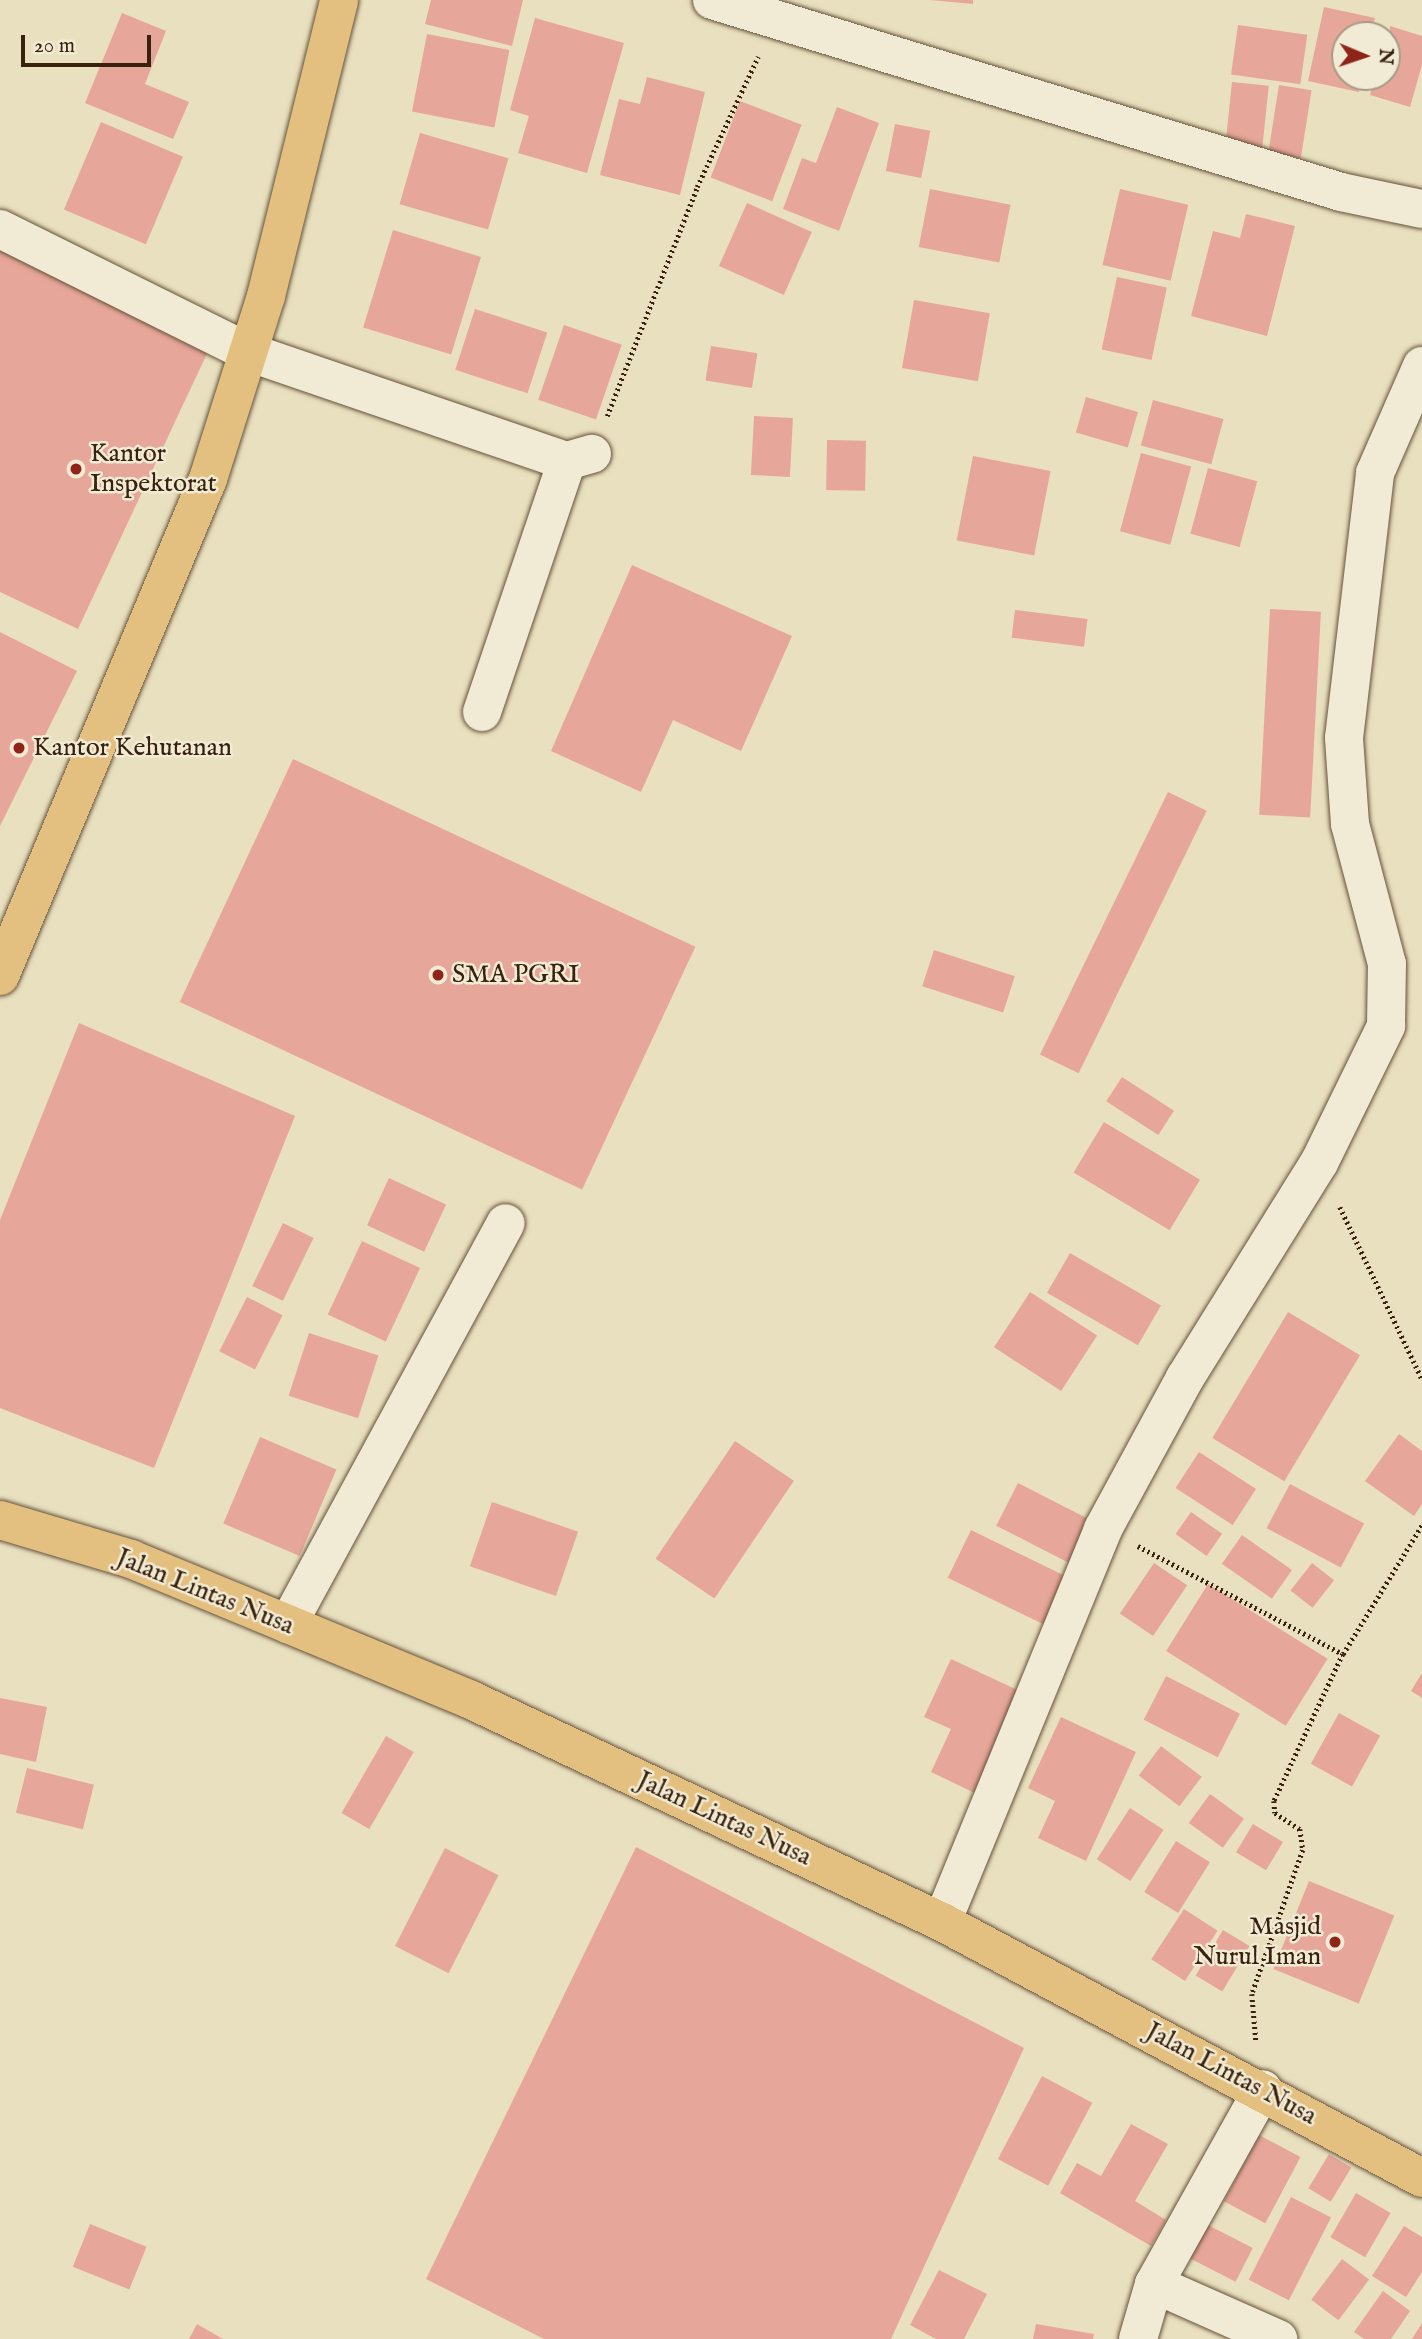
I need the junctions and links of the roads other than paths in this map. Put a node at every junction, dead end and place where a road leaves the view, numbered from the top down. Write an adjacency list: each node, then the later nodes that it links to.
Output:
1 (339, 0): 5 (highway)
2 (712, 0): 3 (street)
3 (1422, 209)
4 (0, 229): 5 (street)
5 (248, 352): 7 (street); 8 (highway)
6 (1422, 366): 12 (street)
7 (482, 712)
8 (0, 976)
9 (506, 1223): 11 (street)
10 (0, 1520): 11 (highway, Jalan Lintas Nusa)
11 (288, 1624): 12 (highway, Jalan Lintas Nusa)
12 (942, 1922): 13 (highway, Jalan Lintas Nusa)
13 (1263, 2089): 14 (highway, Jalan Lintas Nusa); 15 (street)
14 (1422, 2178)
15 (1154, 2284): 16 (street); 17 (street)
16 (1138, 2339)
17 (1278, 2339)

